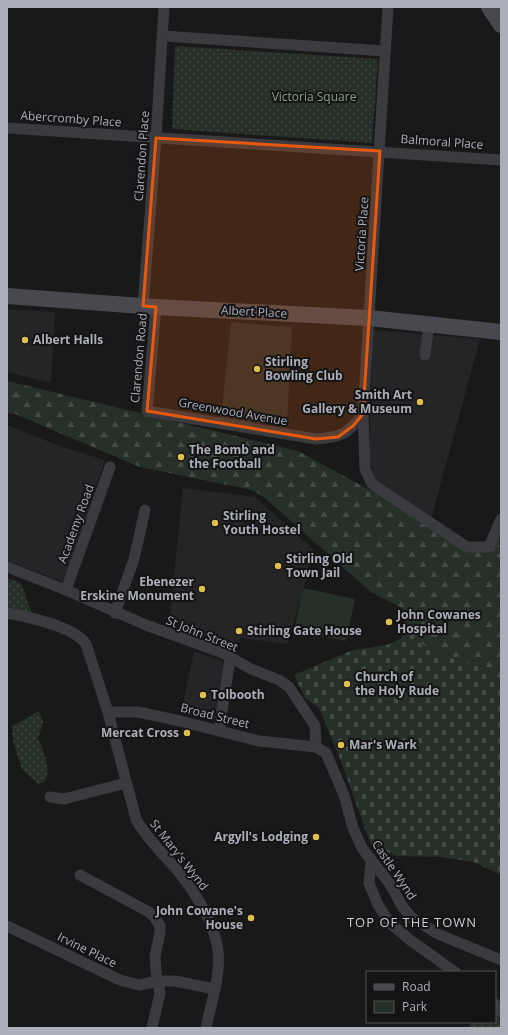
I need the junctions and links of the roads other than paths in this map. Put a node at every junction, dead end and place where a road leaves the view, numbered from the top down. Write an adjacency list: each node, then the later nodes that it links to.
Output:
1 (164, 7): 5 (street, Clarendon Place)
2 (388, 7): 6 (street)
3 (489, 7): 4 (street)
4 (501, 25)
5 (163, 36): 6 (street); 8 (street, Clarendon Place)
6 (385, 51): 9 (street)
7 (7, 128): 8 (street, Abercromby Place)
8 (156, 138): 9 (street); 12 (street, Clarendon Place)
9 (380, 151): 10 (street, Balmoral Place); 13 (street, Victoria Place)
10 (501, 160)
11 (7, 296): 12 (street, Albert Place)
12 (149, 307): 13 (street, Albert Place); 17 (street, Clarendon Road)
13 (370, 318): 14 (street, Albert Place); 18 (street, Victoria Place)
14 (428, 325): 15 (street, Albert Place); 16 (street)
15 (501, 332)
16 (425, 355)
17 (147, 411): 18 (street, Greenwood Avenue)
18 (363, 414): 21 (street)
19 (110, 467): 23 (street, Academy Road)
20 (145, 510): 25 (street)
21 (501, 519)
22 (7, 567): 23 (street, St John Street)
23 (66, 590): 25 (street, St John Street)
24 (7, 613): 27 (street, St Mary's Wynd)
25 (116, 613): 26 (street, St John Street)
26 (230, 659): 28 (street); 29 (street, St John Street)
27 (108, 712): 28 (street, Broad Street); 30 (street, St Mary's Wynd)
28 (219, 731): 29 (street, Broad Street)
29 (316, 747): 32 (street, Castle Wynd)
30 (126, 783): 31 (street); 38 (street, St Mary's Wynd)
31 (50, 797)
32 (371, 861): 35 (street, Castle Wynd); 36 (street)
33 (80, 875): 37 (street)
34 (7, 926): 37 (street, Irvine Place)
35 (501, 960)
36 (453, 971)
37 (158, 981): 38 (street, Irvine Place); 39 (street)
38 (214, 990): 40 (street, St Mary's Wynd)
39 (152, 1028)
40 (206, 1028)

